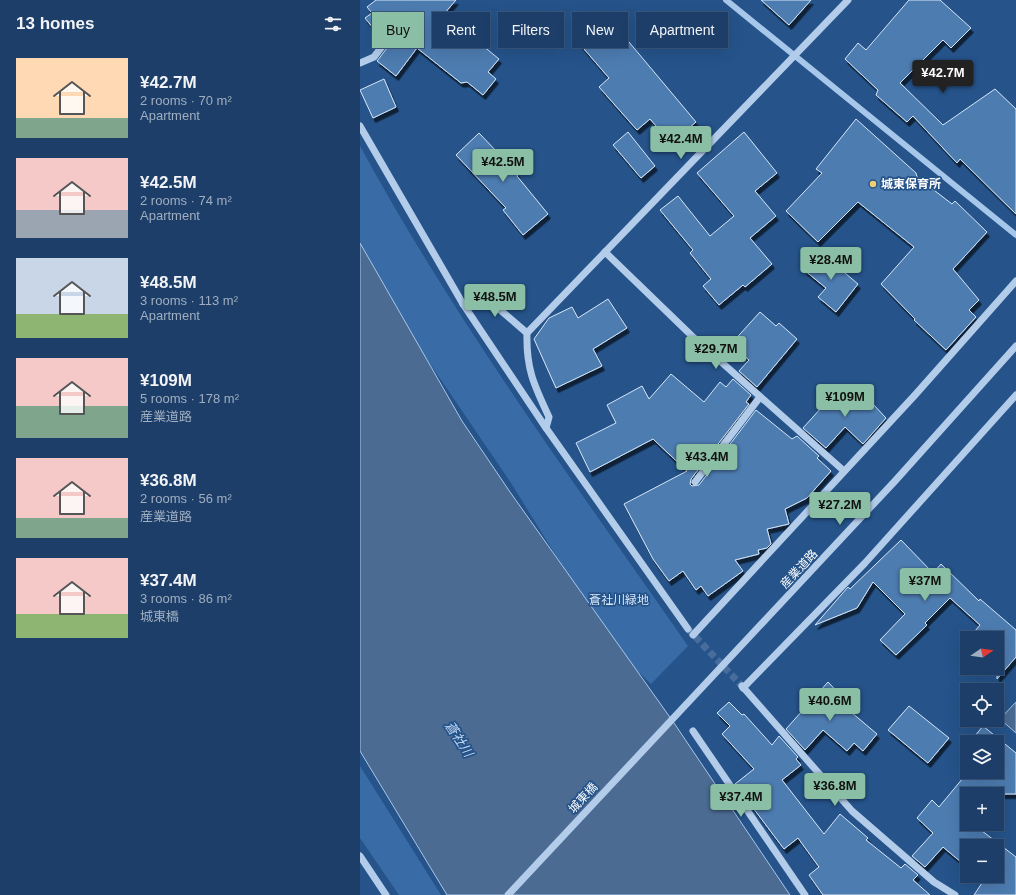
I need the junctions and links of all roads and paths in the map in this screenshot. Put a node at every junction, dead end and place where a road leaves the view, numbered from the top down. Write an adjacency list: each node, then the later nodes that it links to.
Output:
1 (848, 0): 5 (street)
2 (381, 48): 3 (street)
3 (360, 63)
4 (360, 126): 7 (street)
5 (605, 252): 8 (street); 11 (street)
6 (1016, 281): 13 (street)
7 (463, 304): 8 (street); 12 (street)
8 (526, 333): 12 (street)
9 (1016, 346): 17 (street, 産業道路)
10 (1016, 395): 23 (street)
11 (760, 397): 13 (street); 14 (street)
12 (546, 428): 15 (street)
13 (844, 471): 16 (street)
14 (695, 482)
15 (688, 629)
16 (694, 635)
17 (674, 715): 21 (street, 城東橋)
18 (693, 731): 22 (street)
19 (360, 856): 20 (street)
20 (386, 895)
21 (508, 895)
22 (805, 895)
23 (955, 895)

